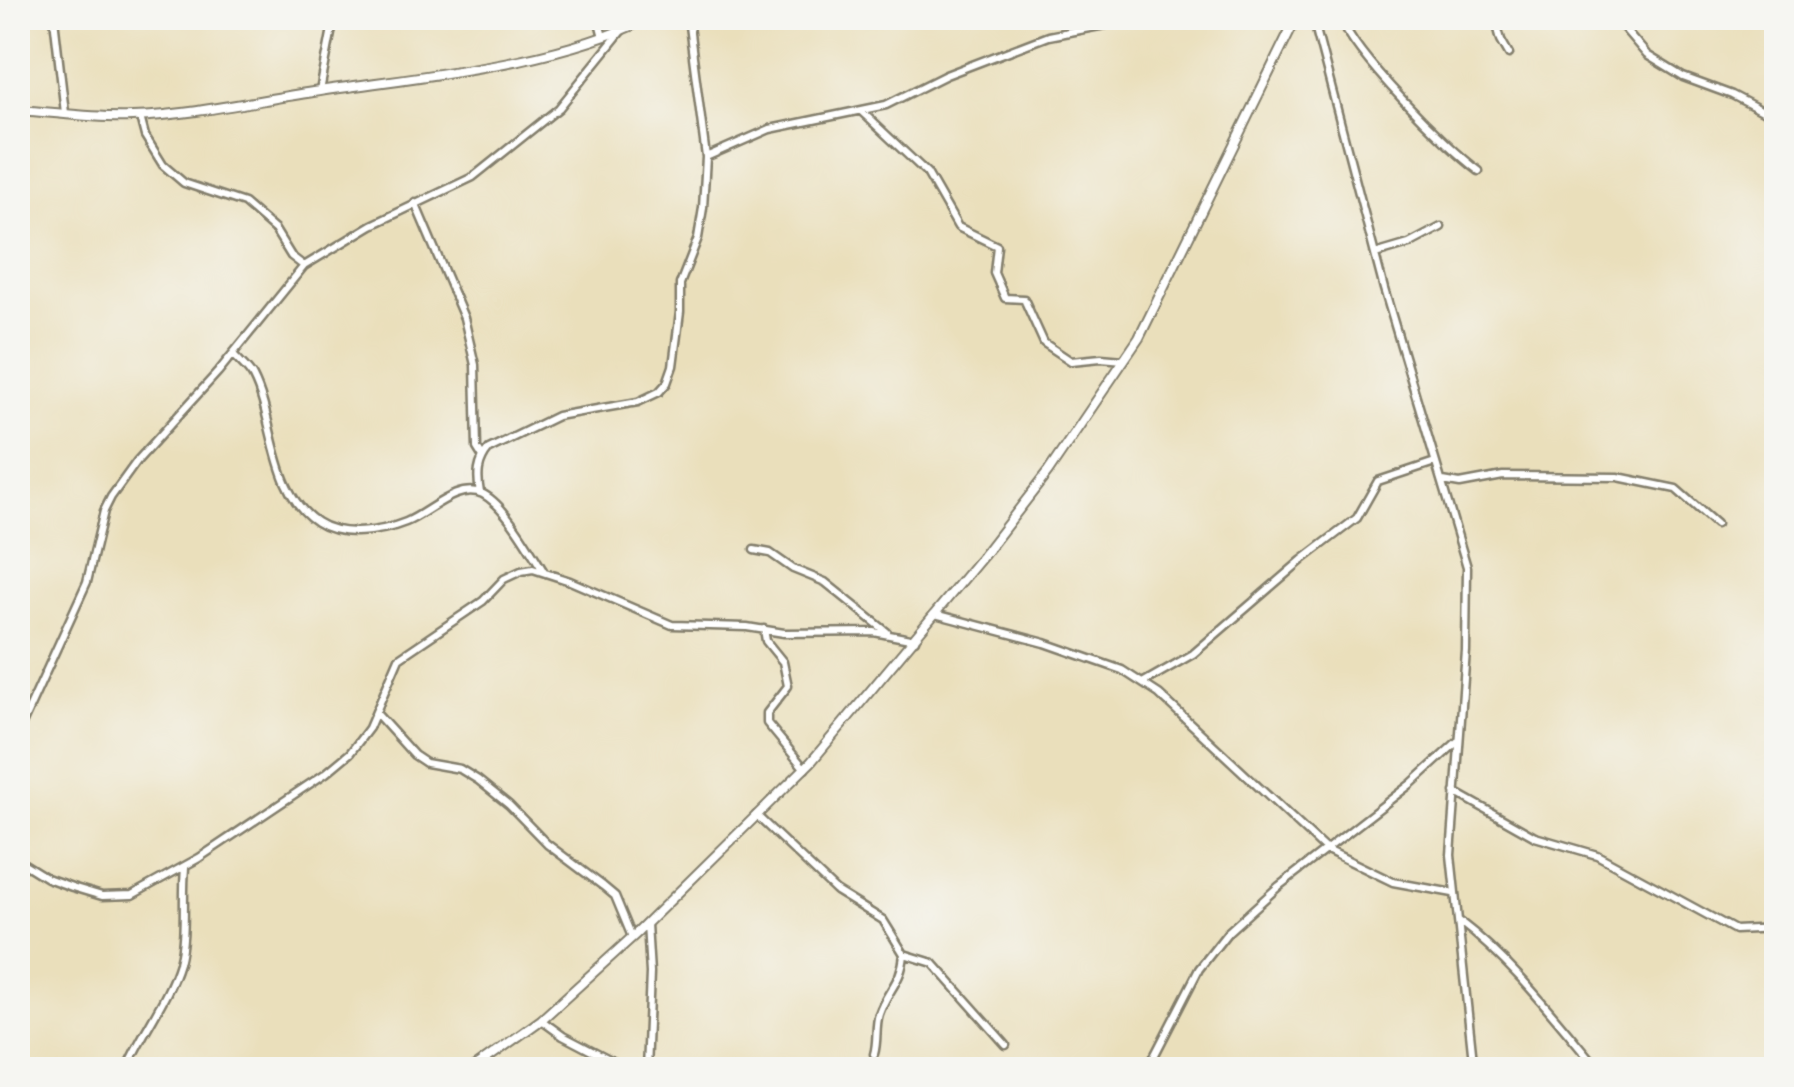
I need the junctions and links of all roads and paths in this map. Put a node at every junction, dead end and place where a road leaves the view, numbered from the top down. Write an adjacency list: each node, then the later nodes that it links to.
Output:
1 (54, 18): 18 (street)
2 (334, 18): 15 (street)
3 (598, 18): 13 (street)
4 (648, 18): 12 (street)
5 (688, 18): 21 (street)
6 (1141, 18): 17 (street)
7 (1296, 18): 28 (street)
8 (1313, 18): 25 (street)
9 (1341, 18): 22 (street)
10 (1495, 18): 14 (street)
11 (1610, 18): 20 (street)
12 (622, 30): 13 (street); 23 (street)
13 (603, 36): 15 (street)
14 (1510, 54)
15 (320, 91): 19 (street)
16 (18, 110): 18 (street)
17 (861, 112): 21 (street); 28 (street)
18 (65, 113): 19 (street)
19 (140, 117): 26 (street)
20 (1776, 118)
21 (706, 157): 29 (street)
22 (1479, 171)
23 (415, 203): 26 (street); 29 (street)
24 (1441, 227): 25 (street)
25 (1374, 254): 30 (street)
26 (304, 266): 27 (street)
27 (233, 354): 33 (street); 44 (street)
28 (1124, 360): 38 (street)
29 (482, 456): 31 (street)
30 (1435, 462): 32 (street); 42 (street)
31 (476, 474): 33 (street); 34 (street)
32 (1442, 482): 35 (street); 45 (street)
33 (464, 492): 34 (street)
34 (480, 493): 37 (street)
35 (1716, 524)
36 (754, 550): 40 (street)
37 (544, 572): 39 (street); 43 (street)
38 (934, 614): 41 (street); 42 (street)
39 (764, 629): 40 (street); 46 (street)
40 (888, 633): 41 (street)
41 (915, 640): 46 (street)
42 (1144, 682): 49 (street)
43 (376, 713): 51 (street); 56 (street)
44 (18, 733)
45 (1459, 740): 47 (street); 49 (street)
46 (805, 769): 48 (street)
47 (1455, 792): 52 (street); 55 (street)
48 (756, 815): 54 (street); 57 (street)
49 (1326, 849): 52 (street); 65 (street)
50 (18, 860): 51 (street)
51 (185, 867): 61 (street)
52 (1454, 893): 53 (street)
53 (1458, 920): 66 (street); 67 (street)
54 (648, 923): 56 (street); 64 (street)
55 (1776, 928)
56 (632, 937): 58 (street)
57 (904, 954): 59 (street); 60 (street)
58 (542, 1020): 62 (street); 63 (street)
59 (1006, 1045)
60 (874, 1054)
61 (126, 1070)
62 (471, 1070)
63 (628, 1070)
64 (646, 1070)
65 (1147, 1070)
66 (1474, 1070)
67 (1599, 1070)

